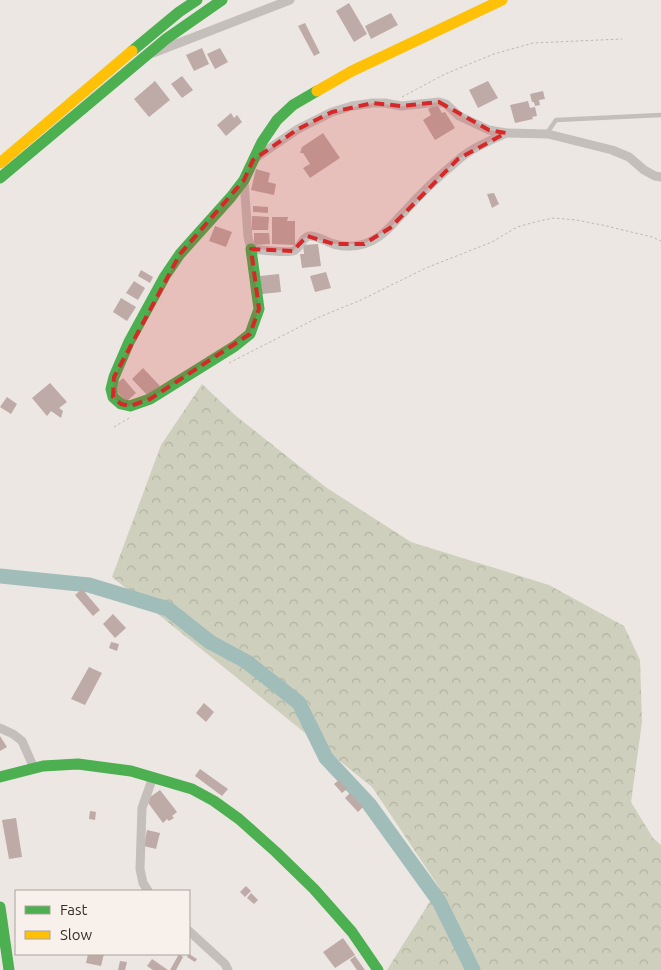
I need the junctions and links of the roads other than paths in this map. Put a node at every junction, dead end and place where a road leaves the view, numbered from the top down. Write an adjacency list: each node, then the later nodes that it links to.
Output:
1 (197, 0): 10 (street)
2 (222, 0): 5 (street)
3 (290, 0): 5 (street)
4 (502, 0): 9 (street)
5 (146, 56): 12 (street)
6 (661, 115): 8 (lane)
7 (506, 133): 8 (street); 9 (street); 14 (street)
8 (546, 134): 11 (street)
9 (253, 160): 13 (street)
10 (0, 163)
11 (661, 177)
12 (0, 178)
13 (244, 180): 14 (street); 14 (street)
14 (252, 249)
15 (0, 728): 16 (street)
16 (34, 768): 17 (street); 18 (street)
17 (0, 777)
18 (153, 777): 19 (street); 24 (street)
19 (147, 890)
20 (0, 907): 22 (street)
21 (190, 932): 23 (street)
22 (9, 970)
23 (228, 970)
24 (378, 970)

